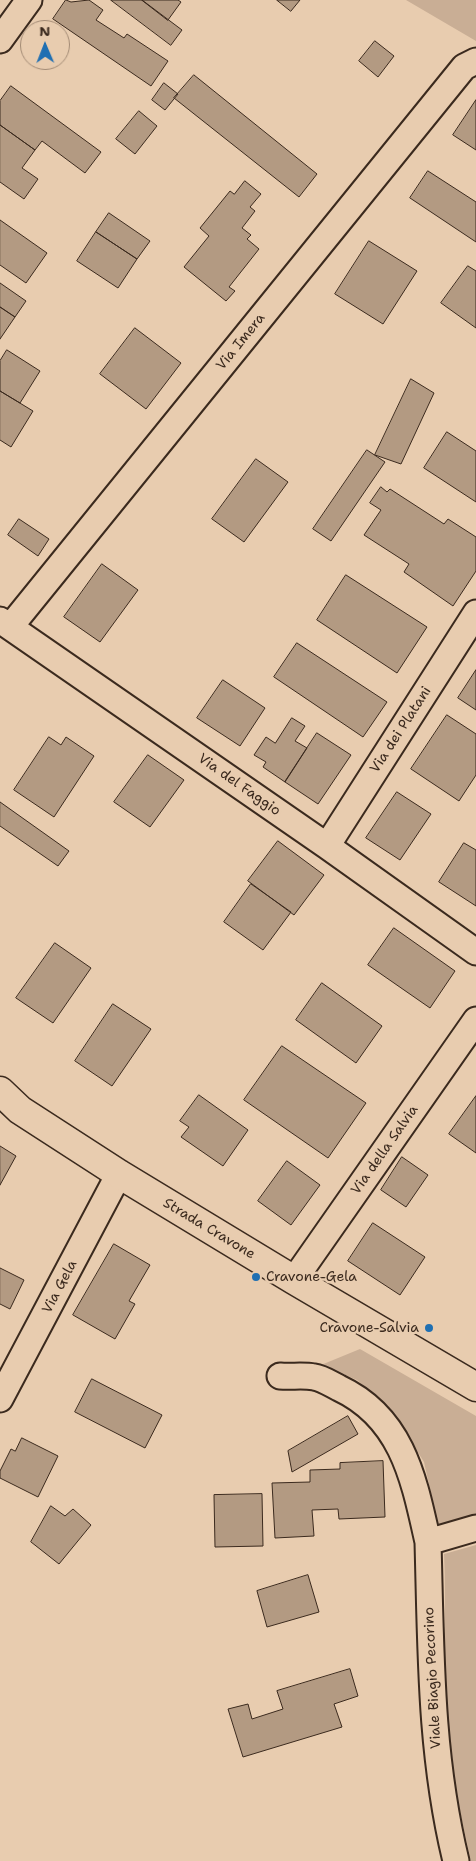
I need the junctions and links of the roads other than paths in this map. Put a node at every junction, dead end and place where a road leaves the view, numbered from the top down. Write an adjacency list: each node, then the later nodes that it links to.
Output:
1 (29, 0): 2 (street)
2 (0, 40)
3 (476, 61): 5 (street, Via Imera)
4 (476, 614): 6 (street, Via dei Platani)
5 (5, 623): 6 (street, Via del Faggio)
6 (327, 846): 7 (street, Via del Faggio)
7 (476, 952)
8 (476, 1020): 11 (street, Via della Salvia)
9 (0, 1091): 10 (street, Strada Cravone)
10 (119, 1174): 11 (street, Strada Cravone); 14 (street, Via Gela)
11 (294, 1280): 13 (street, Strada Cravone)
12 (280, 1376): 16 (street, Viale Biagio Pecorino)
13 (476, 1387)
14 (0, 1399)
15 (476, 1528): 16 (street)
16 (428, 1542): 17 (street, Viale Biagio Pecorino)
17 (456, 1861)

